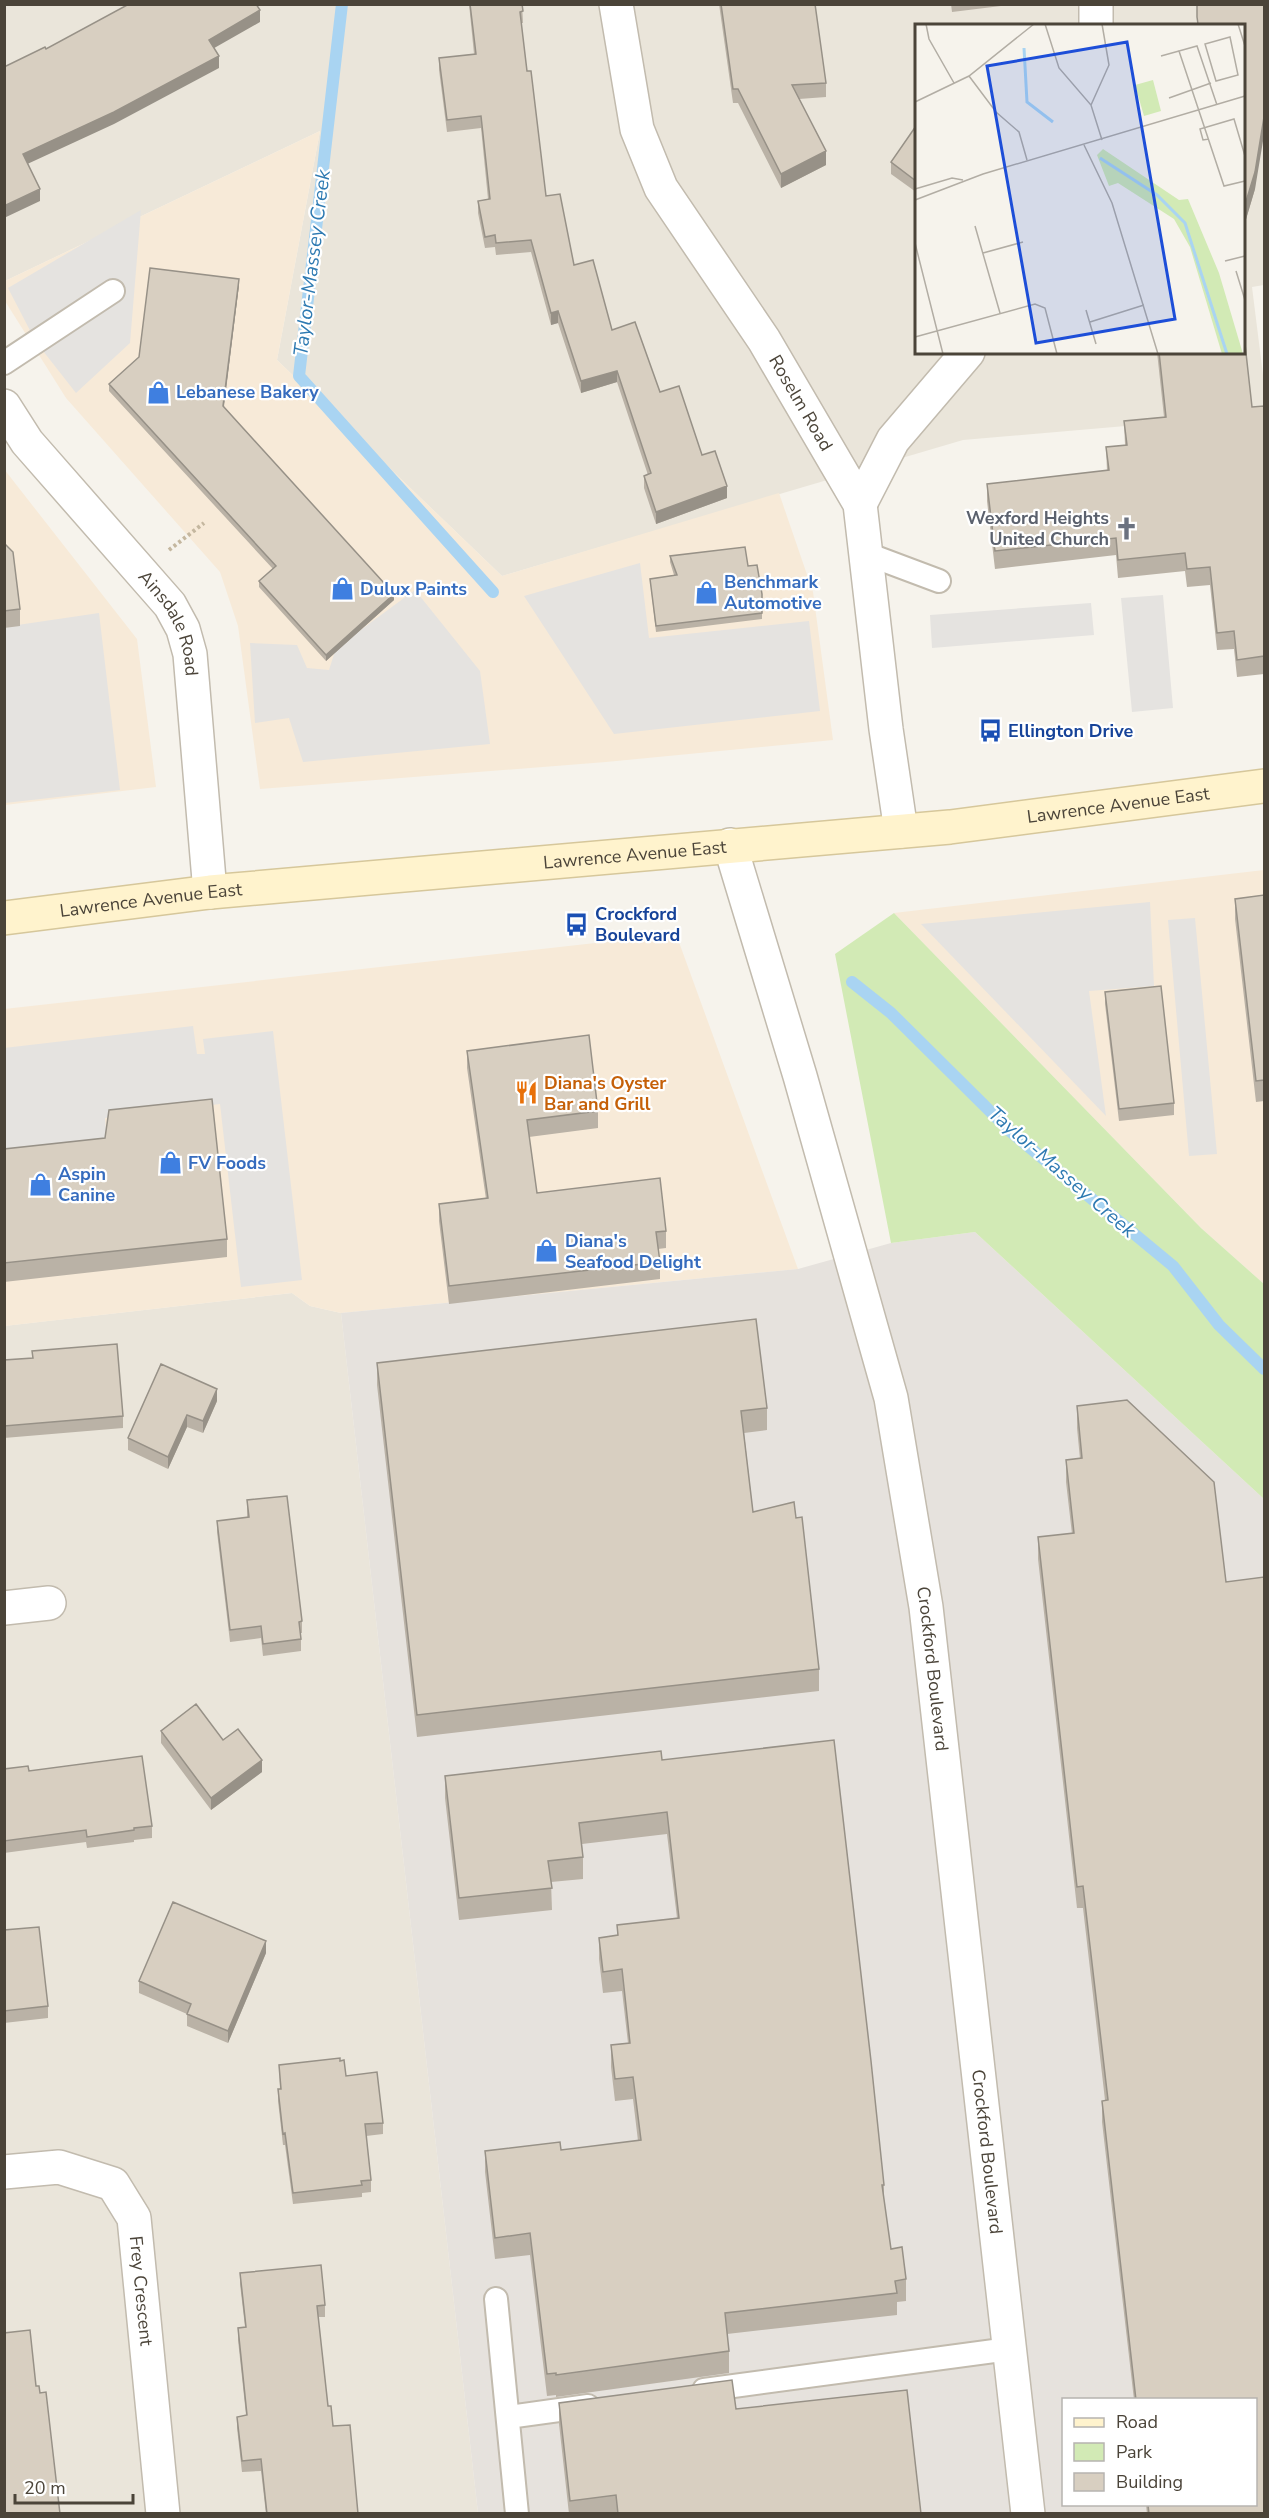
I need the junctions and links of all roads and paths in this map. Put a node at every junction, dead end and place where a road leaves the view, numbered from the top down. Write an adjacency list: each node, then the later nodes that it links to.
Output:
1 (616, 4): 8 (street, Roselm Road)
2 (1096, 4): 3 (street)
3 (1096, 24)
4 (113, 291): 6 (lane)
5 (966, 354): 8 (street)
6 (4, 363)
7 (4, 406): 14 (street, Ainsdale Road)
8 (860, 504): 9 (street, Roselm Road)
9 (867, 554): 10 (lane); 12 (street, Roselm Road)
10 (939, 582)
11 (1264, 786): 12 (main road, Lawrence Avenue East)
12 (901, 831): 13 (main road, Lawrence Avenue East)
13 (730, 845): 14 (main road, Lawrence Avenue East); 20 (street, Crockford Boulevard)
14 (210, 892): 15 (main road, Lawrence Avenue East)
15 (4, 918)
16 (49, 1603): 17 (street)
17 (4, 1608)
18 (4, 2172): 24 (street, Frey Crescent)
19 (496, 2299): 23 (lane)
20 (1009, 2349): 21 (lane); 26 (street, Crockford Boulevard)
21 (686, 2393)
22 (614, 2402): 23 (lane)
23 (508, 2417): 25 (lane)
24 (163, 2514)
25 (517, 2514)
26 (1028, 2514)

